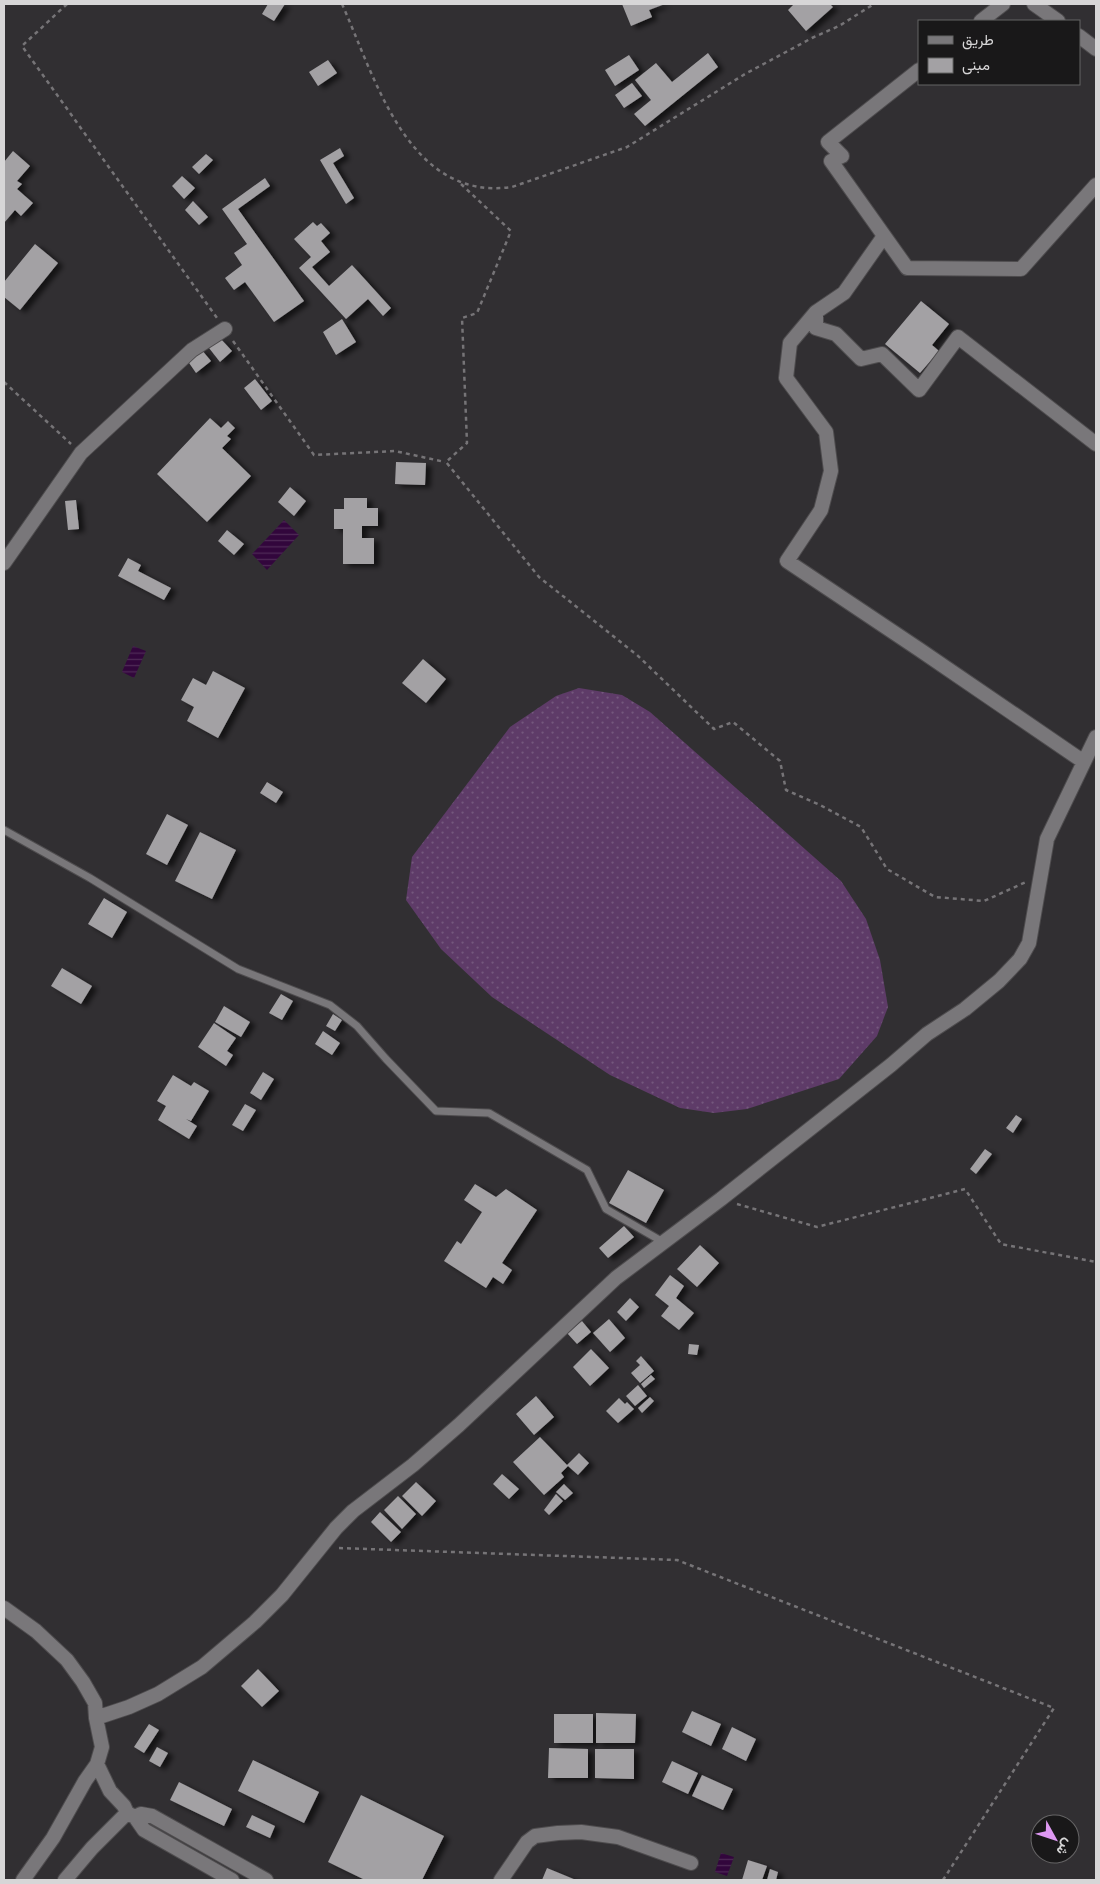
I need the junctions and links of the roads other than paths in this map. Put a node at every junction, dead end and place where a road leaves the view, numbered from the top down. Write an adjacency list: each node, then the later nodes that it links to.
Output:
1 (1003, 4): 3 (street)
2 (1034, 4): 4 (street)
3 (982, 20)
4 (1057, 20)
5 (1080, 37): 6 (street)
6 (1096, 49)
7 (918, 71): 9 (street)
8 (1096, 185): 9 (street)
9 (884, 236): 10 (street)
10 (816, 312): 12 (street); 15 (street)
11 (225, 329): 13 (street)
12 (1096, 444)
13 (4, 563)
14 (1096, 736): 15 (street)
15 (1084, 762): 17 (street)
16 (4, 830): 17 (lane)
17 (663, 1242): 19 (street)
18 (4, 1608): 19 (street)
19 (96, 1718): 20 (street)
20 (97, 1764): 21 (street); 23 (street)
21 (131, 1815): 24 (street); 25 (street); 26 (street)
22 (691, 1863): 27 (street)
23 (23, 1880)
24 (66, 1880)
25 (232, 1880)
26 (266, 1880)
27 (501, 1880)

